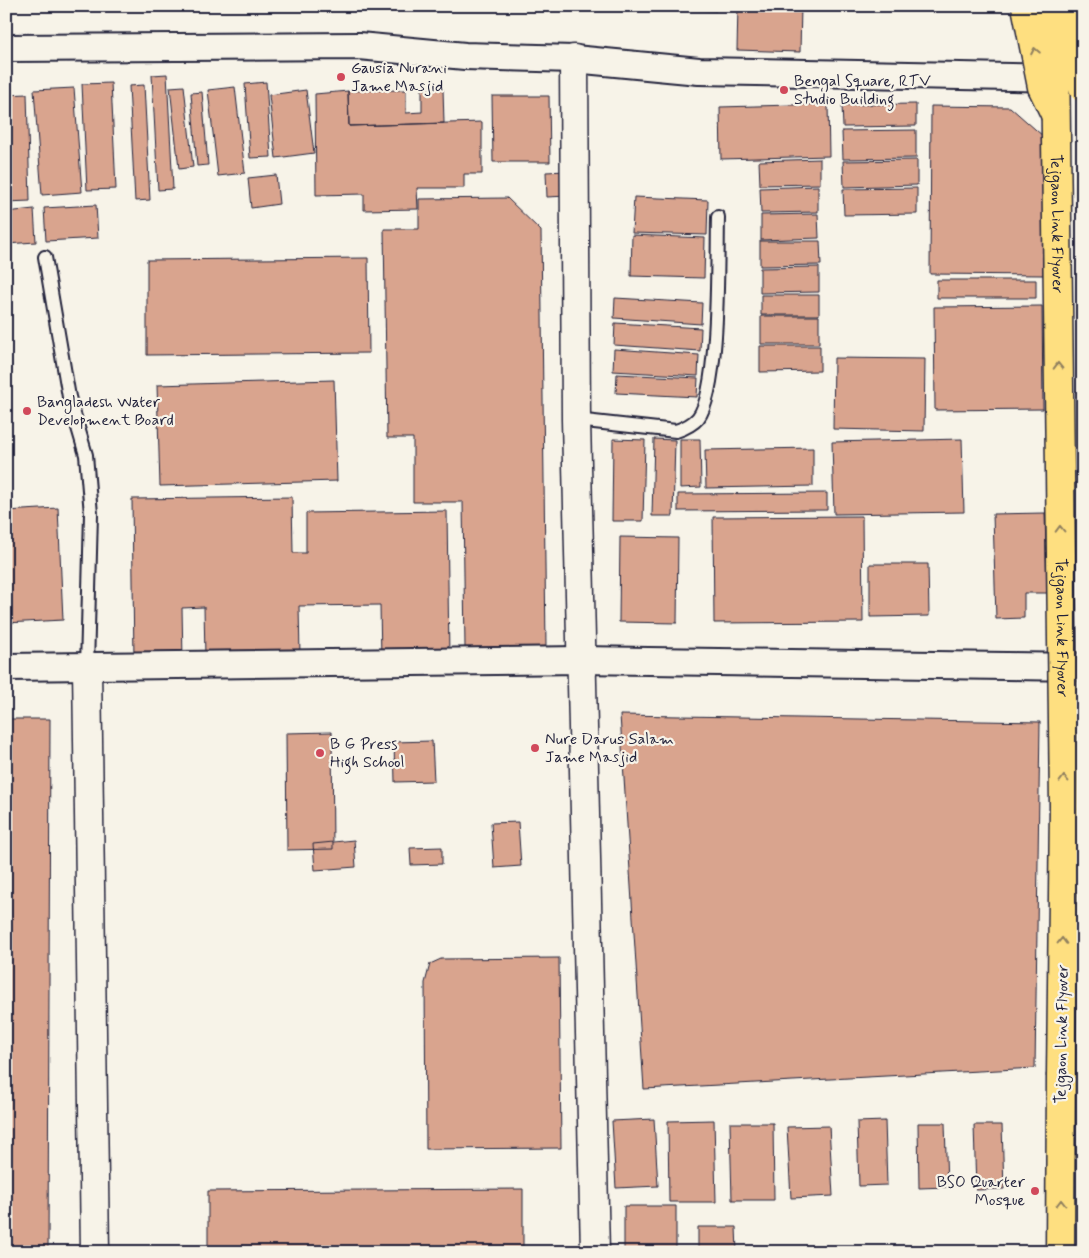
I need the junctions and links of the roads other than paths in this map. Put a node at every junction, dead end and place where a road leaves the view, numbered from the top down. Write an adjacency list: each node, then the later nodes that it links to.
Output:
1 (1026, 6): 8 (main road, one-way to 1, bridge)
2 (1052, 6): 8 (main road, Tejgaon Link Flyover, bridge)
3 (1076, 6): 7 (main road, bridge)
4 (6, 48): 5 (street)
5 (574, 59): 6 (street); 11 (street)
6 (1083, 78)
7 (1083, 88)
8 (1055, 114): 18 (main road, Tejgaon Link Flyover, one-way to 8, bridge)
9 (718, 217): 11 (lane)
10 (45, 257): 14 (lane)
11 (576, 420): 12 (street)
12 (580, 660): 14 (street); 15 (street); 17 (street)
13 (6, 667): 14 (street)
14 (86, 667): 16 (street)
15 (1083, 667)
16 (95, 1252)
17 (595, 1252)
18 (1060, 1252)

